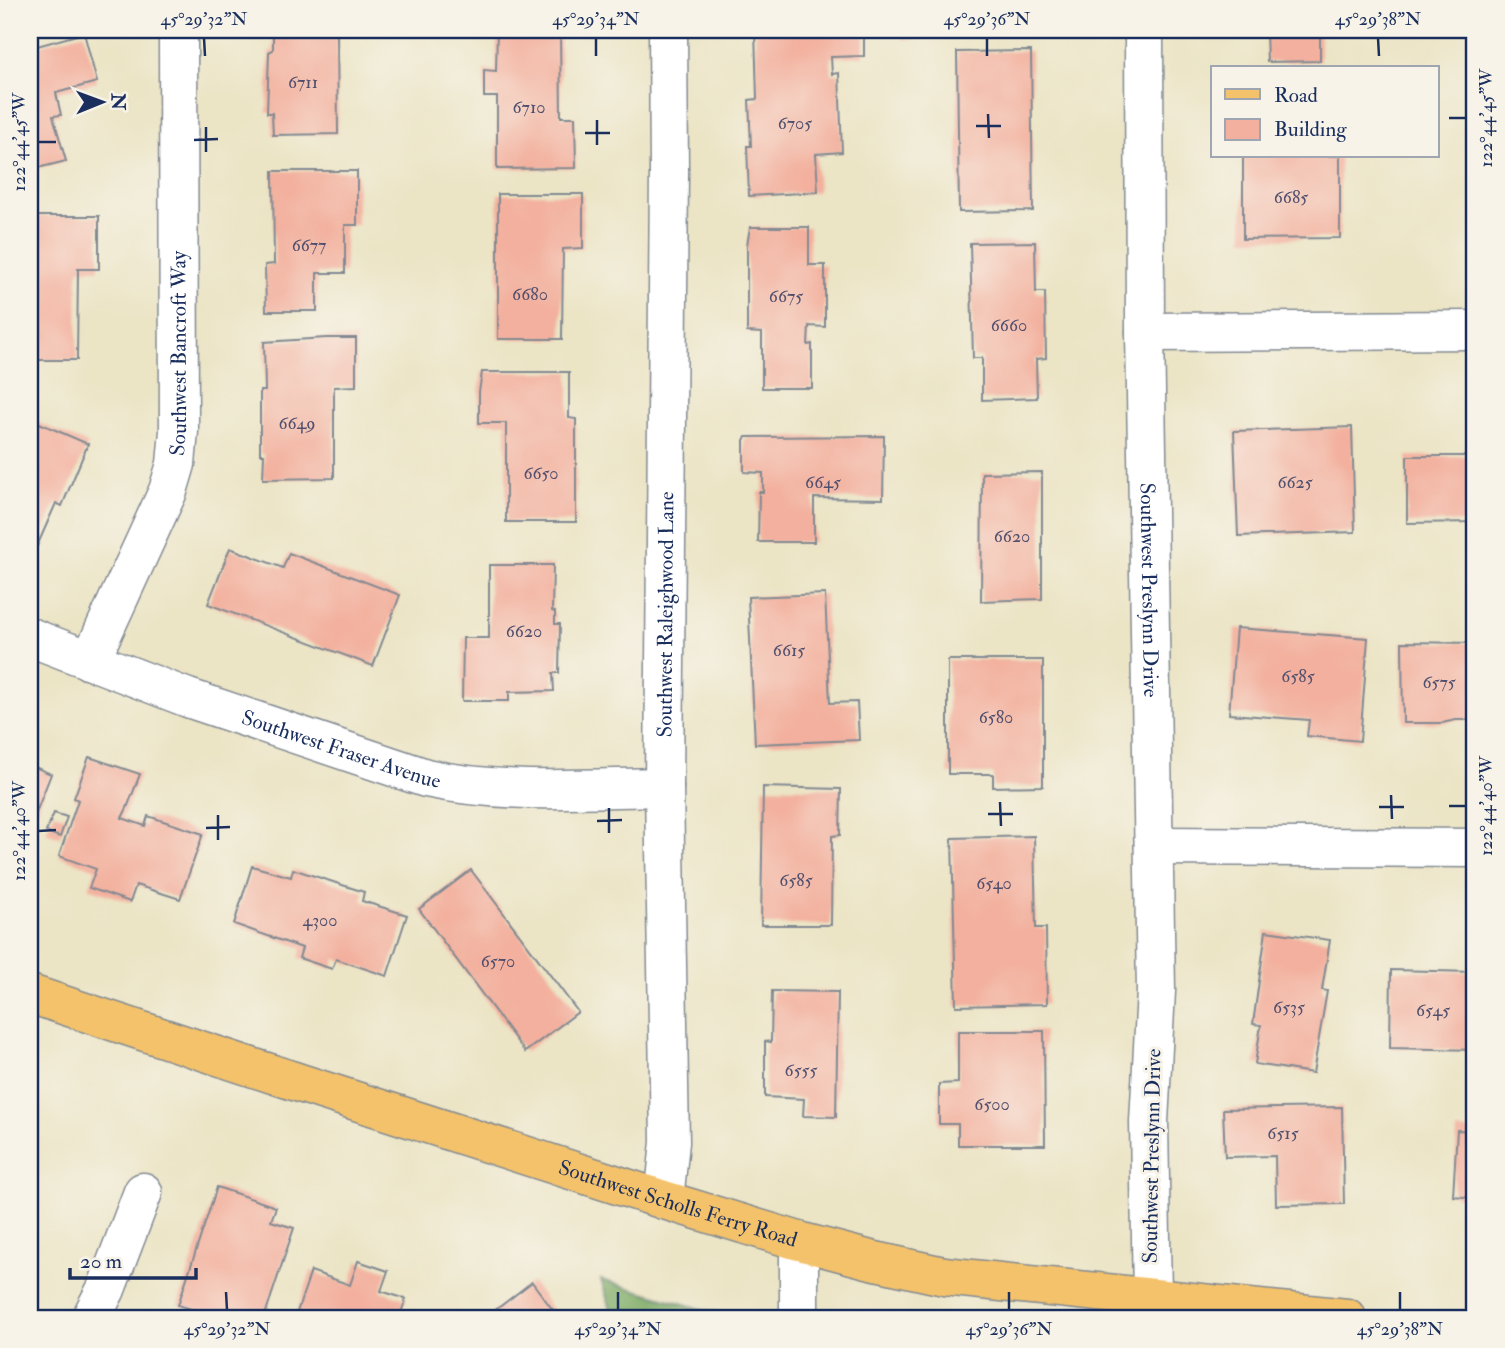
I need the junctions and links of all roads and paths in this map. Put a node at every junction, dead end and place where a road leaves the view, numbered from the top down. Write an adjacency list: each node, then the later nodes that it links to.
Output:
1 (178, 30): 7 (street, Southwest Bancroft Way)
2 (668, 30): 8 (street, Southwest Raleighwood Lane)
3 (1144, 30): 5 (street, Southwest Preslynn Drive)
4 (1475, 330): 5 (street)
5 (1145, 332): 9 (street, Southwest Preslynn Drive)
6 (30, 637): 7 (street, Southwest Fraser Avenue)
7 (90, 662): 8 (street, Southwest Fraser Avenue)
8 (664, 787): 13 (street, Southwest Raleighwood Lane)
9 (1154, 846): 10 (street); 15 (street, Southwest Preslynn Drive)
10 (1475, 848)
11 (30, 993): 13 (main road, Southwest Scholls Ferry Road)
12 (143, 1192): 16 (street)
13 (664, 1200): 14 (main road, Southwest Scholls Ferry Road)
14 (799, 1241): 15 (main road, Southwest Scholls Ferry Road); 17 (street)
15 (1152, 1297): 18 (main road, Southwest Scholls Ferry Road)
16 (91, 1318)
17 (799, 1318)
18 (1347, 1318)

